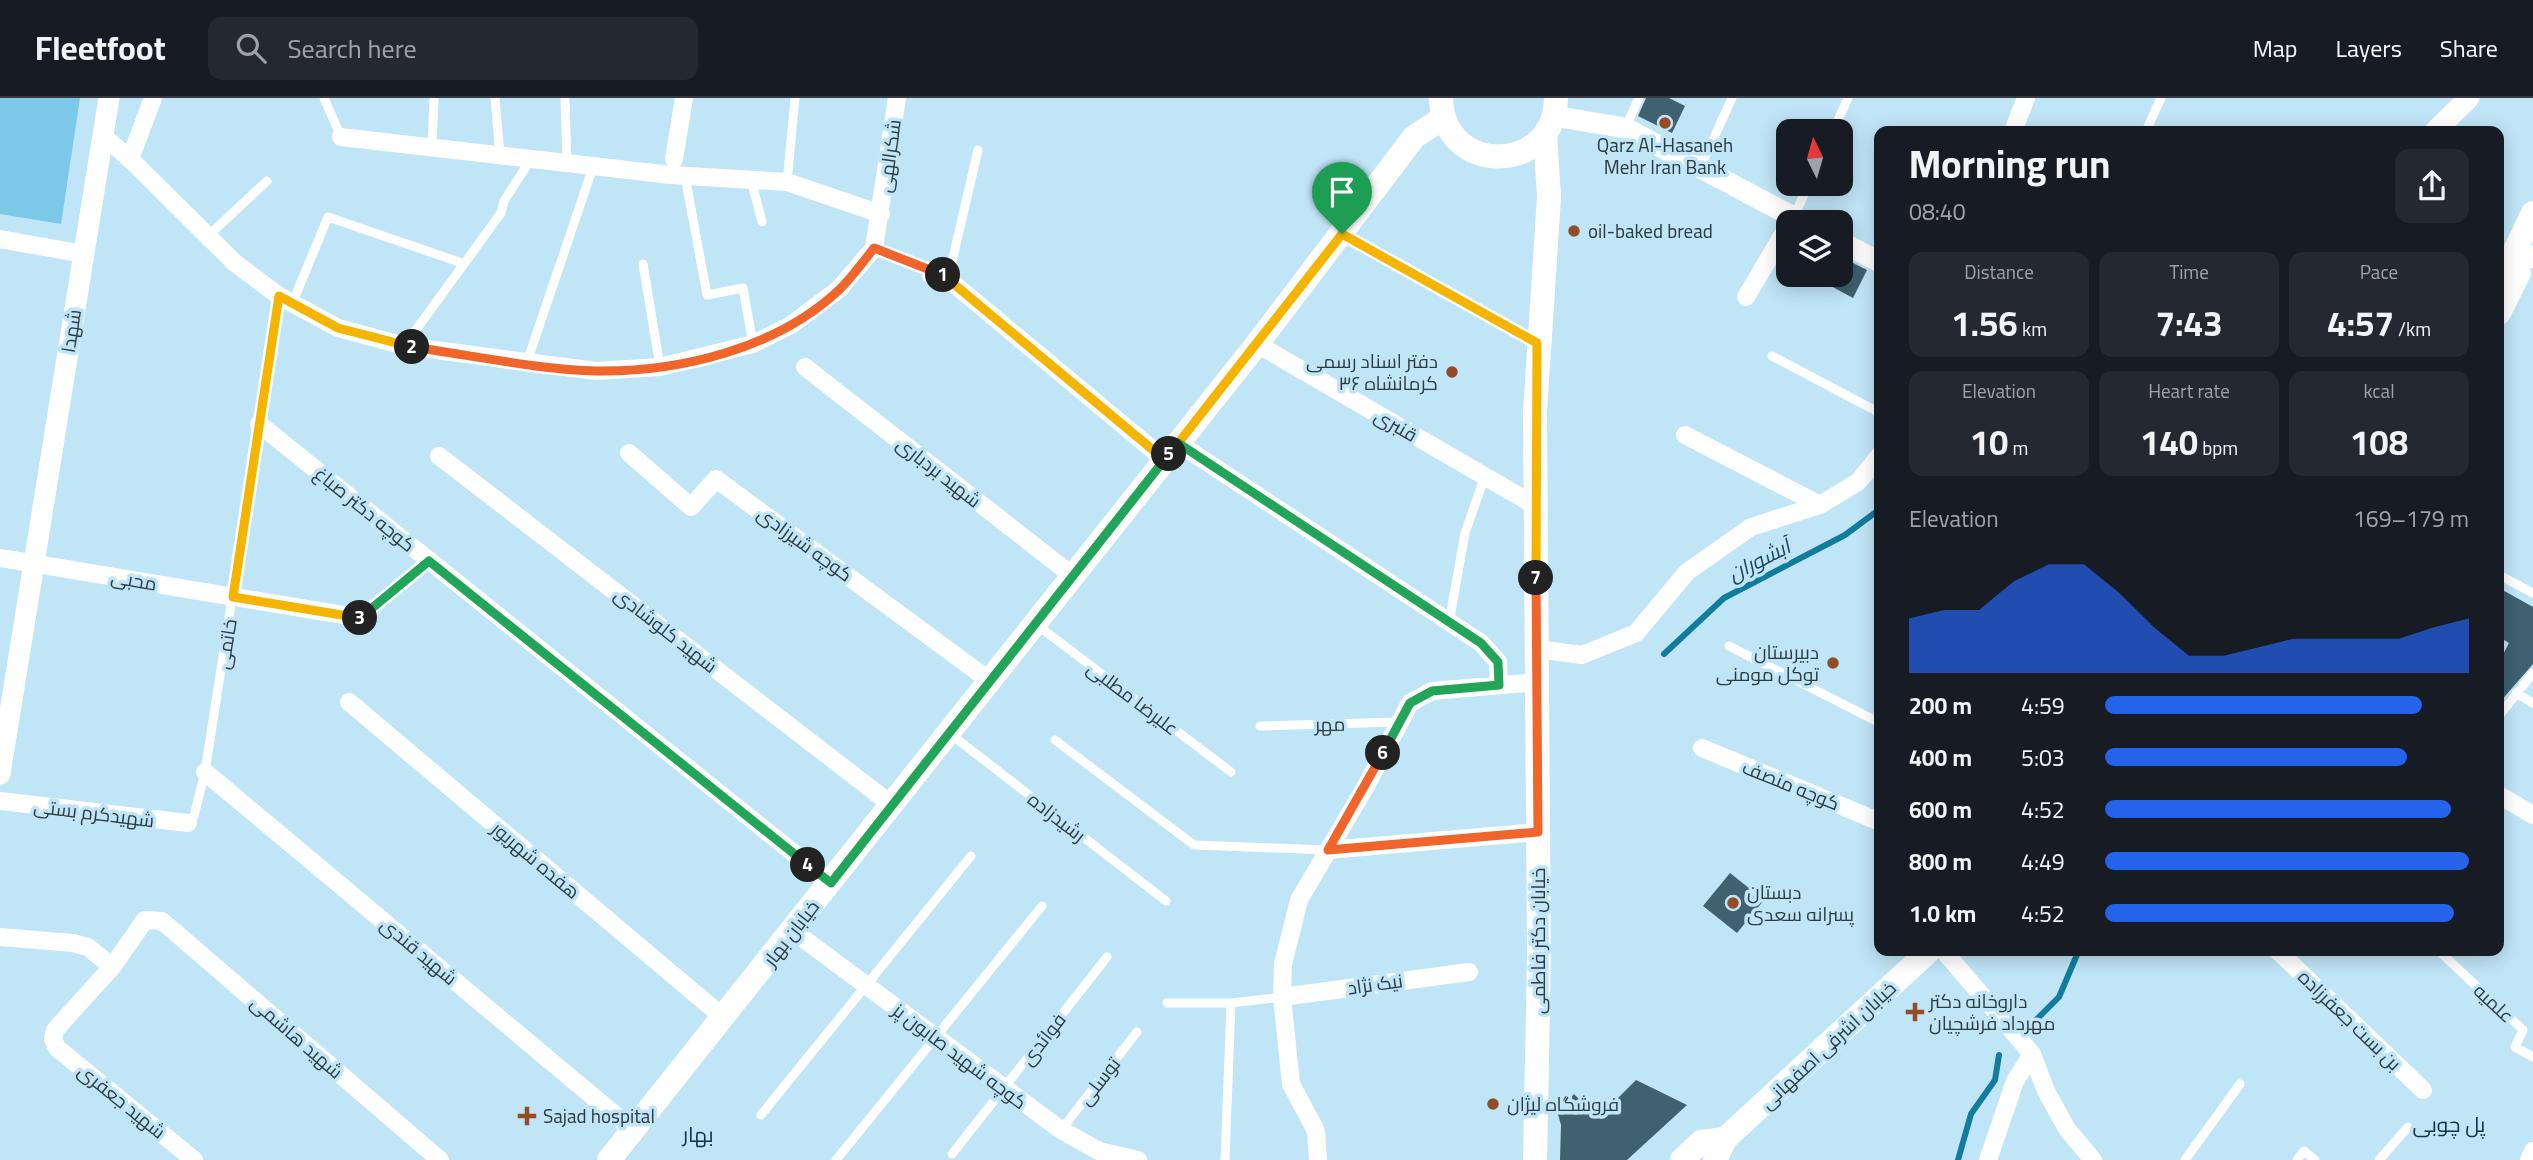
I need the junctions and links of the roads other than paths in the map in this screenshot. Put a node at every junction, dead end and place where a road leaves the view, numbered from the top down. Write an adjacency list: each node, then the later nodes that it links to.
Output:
1 (109, 98): 23 (street, شهدا)
2 (153, 98): 28 (street)
3 (324, 98): 24 (lane)
4 (434, 98): 25 (lane)
5 (495, 98): 27 (lane)
6 (565, 98): 31 (lane)
7 (684, 98): 30 (street)
8 (794, 98): 37 (lane)
9 (897, 98): 40 (street, شکرالهی)
10 (1639, 98): 22 (lane)
11 (1732, 98): 33 (lane)
12 (1848, 98): 18 (lane)
13 (2026, 98): 19 (street)
14 (2161, 98): 20 (lane)
15 (2469, 98): 21 (street)
16 (1442, 108): 17 (main road); 42 (main road, خیابان بهار)
17 (1552, 116): 22 (street); 57 (main road, خیابان دکتر فاطمی)
18 (1838, 119)
19 (2015, 126)
20 (2148, 126)
21 (2440, 126)
22 (1625, 128): 33 (street)
23 (103, 136): 28 (street); 48 (street, شهدا)
24 (341, 137): 25 (street)
25 (432, 148): 27 (street)
26 (978, 150): 52 (lane)
27 (500, 155): 29 (street)
28 (130, 159): 43 (street)
29 (531, 159): 31 (street); 50 (lane)
30 (674, 159)
31 (567, 163): 32 (street)
32 (593, 167): 34 (street); 62 (lane)
33 (1700, 168): 38 (street)
34 (685, 176): 35 (street); 58 (lane)
35 (751, 179): 37 (street); 41 (lane)
36 (267, 181): 43 (lane)
37 (787, 181): 40 (street)
38 (1776, 212)
39 (2533, 213): 47 (main road)
40 (881, 214): 58 (street, شکرالهی)
41 (762, 222)
42 (1342, 234): 57 (lane); 59 (main road, خیابان بهار)
43 (206, 237): 55 (street)
44 (0, 239): 48 (street)
45 (1853, 248): 49 (street)
46 (1776, 250): 54 (street)
47 (2527, 251): 53 (main road); 56 (main road)
48 (84, 254): 76 (street, شهدا)
49 (1874, 259)
50 (461, 264): 55 (lane, خاتمی); 60 (lane)
51 (643, 264): 63 (lane)
52 (940, 276): 68 (street)
53 (2504, 278)
54 (1746, 297)
55 (286, 300): 60 (street); 66 (lane, خاتمی)
56 (2504, 302)
57 (1537, 343): 74 (main road, خیابان دکتر فاطمی)
58 (753, 344): 63 (street)
59 (1257, 344): 68 (main road, خیابان بهار); 72 (street, قنبری)
60 (405, 346): 62 (street)
61 (1772, 356): 65 (lane)
62 (527, 362): 63 (street)
63 (660, 367)
64 (805, 368): 77 (street, شهید بردباری)
65 (1874, 410)
66 (259, 424): 80 (lane, خاتمی); 112 (street, کوچه دکتر صباغ)
67 (1685, 435): 73 (street)
68 (1172, 451): 77 (main road, خیابان بهار); 83 (street)
69 (629, 453): 87 (street, کوچه شیرزادی)
70 (439, 456): 105 (street, شهید کلوشادی)
71 (1874, 462): 73 (street)
72 (1485, 477): 74 (street, قنبری); 83 (lane)
73 (1820, 505): 85 (street)
74 (1536, 506): 85 (main road, خیابان دکتر فاطمی)
75 (0, 558): 76 (street, محبی)
76 (34, 563): 80 (street, محبی); 102 (street, شهدا)
77 (1073, 576): 82 (main road, خیابان بهار)
78 (2504, 578): 79 (lane)
79 (2533, 593)
80 (233, 597): 81 (street, محبی); 100 (lane, خاتمی)
81 (362, 618)
82 (1035, 624): 87 (main road, خیابان بهار); 101 (lane, علیرضا مطلبی)
83 (1449, 624): 89 (street)
84 (1728, 646): 94 (lane)
85 (1537, 649): 88 (main road, خیابان دکتر فاطمی)
86 (2533, 673): 90 (lane)
87 (990, 681): 97 (main road, خیابان بهار)
88 (1537, 682): 89 (street); 109 (main road, خیابان دکتر فاطمی)
89 (1499, 685): 95 (street)
90 (2516, 693): 92 (lane); 93 (lane)
91 (349, 702): 128 (street, هفده شهریور)
92 (2533, 703)
93 (2504, 709)
94 (1874, 720)
95 (1399, 722): 96 (lane, مهر); 110 (street)
96 (1260, 726)
97 (949, 733): 105 (main road, خیابان بهار); 113 (lane, رشیدزاده)
98 (1055, 740): 110 (lane)
99 (1702, 748): 107 (street, کوچه منصف)
100 (205, 772): 108 (lane, خاتمی); 138 (street, شهید قندی)
101 (1231, 772)
102 (0, 774)
103 (2504, 798): 106 (street)
104 (0, 801): 108 (street, شهیدکرم بستی)
105 (892, 805): 112 (main road, خیابان بهار)
106 (2533, 815)
107 (1874, 820)
108 (188, 823)
109 (1538, 832): 110 (street); 150 (main road, خیابان دکتر فاطمی)
110 (1328, 850): 125 (street)
111 (971, 856): 124 (lane)
112 (831, 883): 115 (main road, خیابان بهار)
113 (1166, 901)
114 (1042, 905): 130 (lane)
115 (793, 930): 124 (street, کوچه شهید صابون پز); 128 (main road, خیابان بهار)
116 (0, 937): 122 (street)
117 (1924, 956): 140 (main road, خیابان اشرفی اصفهانی)
118 (1949, 956): 131 (street)
119 (2283, 956): 135 (street, بن بست جعفرزاده)
120 (2444, 956): 132 (lane, علمیه)
121 (1107, 957): 134 (lane, فوائدی)
122 (112, 967): 143 (street, شهید جعفری); 144 (street, شهید هاشمی)
123 (1469, 972): 125 (street, نیک نژاد)
124 (865, 984): 130 (street, کوچه شهید صابون پز); 136 (lane)
125 (1282, 997): 127 (lane); 149 (street)
126 (1167, 1003): 127 (lane)
127 (1231, 1003): 148 (lane)
128 (724, 1018): 138 (main road, خیابان بهار)
129 (1137, 1032): 139 (lane, توسلی)
130 (934, 1037): 134 (street, کوچه شهید صابون پز); 146 (lane)
131 (2032, 1054): 152 (street); 153 (street)
132 (2533, 1057)
133 (2239, 1084): 154 (lane)
134 (1004, 1088): 139 (street, کوچه شهید صابون پز); 142 (lane, فوائدی)
135 (2423, 1090)
136 (761, 1115)
137 (2408, 1127): 157 (lane)
138 (633, 1130): 145 (main road, خیابان بهار)
139 (1061, 1130): 147 (street, کوچه شهید صابون پز)
140 (1720, 1150): 151 (main road, خیابان اشرفی اصفهانی)
141 (2533, 1152): 158 (street)
142 (952, 1154)
143 (194, 1160)
144 (440, 1160)
145 (609, 1160)
146 (836, 1160)
147 (1138, 1160)
148 (1225, 1160)
149 (1318, 1160)
150 (1535, 1160)
151 (1682, 1160)
152 (1987, 1160)
153 (2093, 1160)
154 (2185, 1160)
155 (2297, 1160): 156 (lane)
156 (2315, 1160)
157 (2379, 1160)
158 (2529, 1160)

